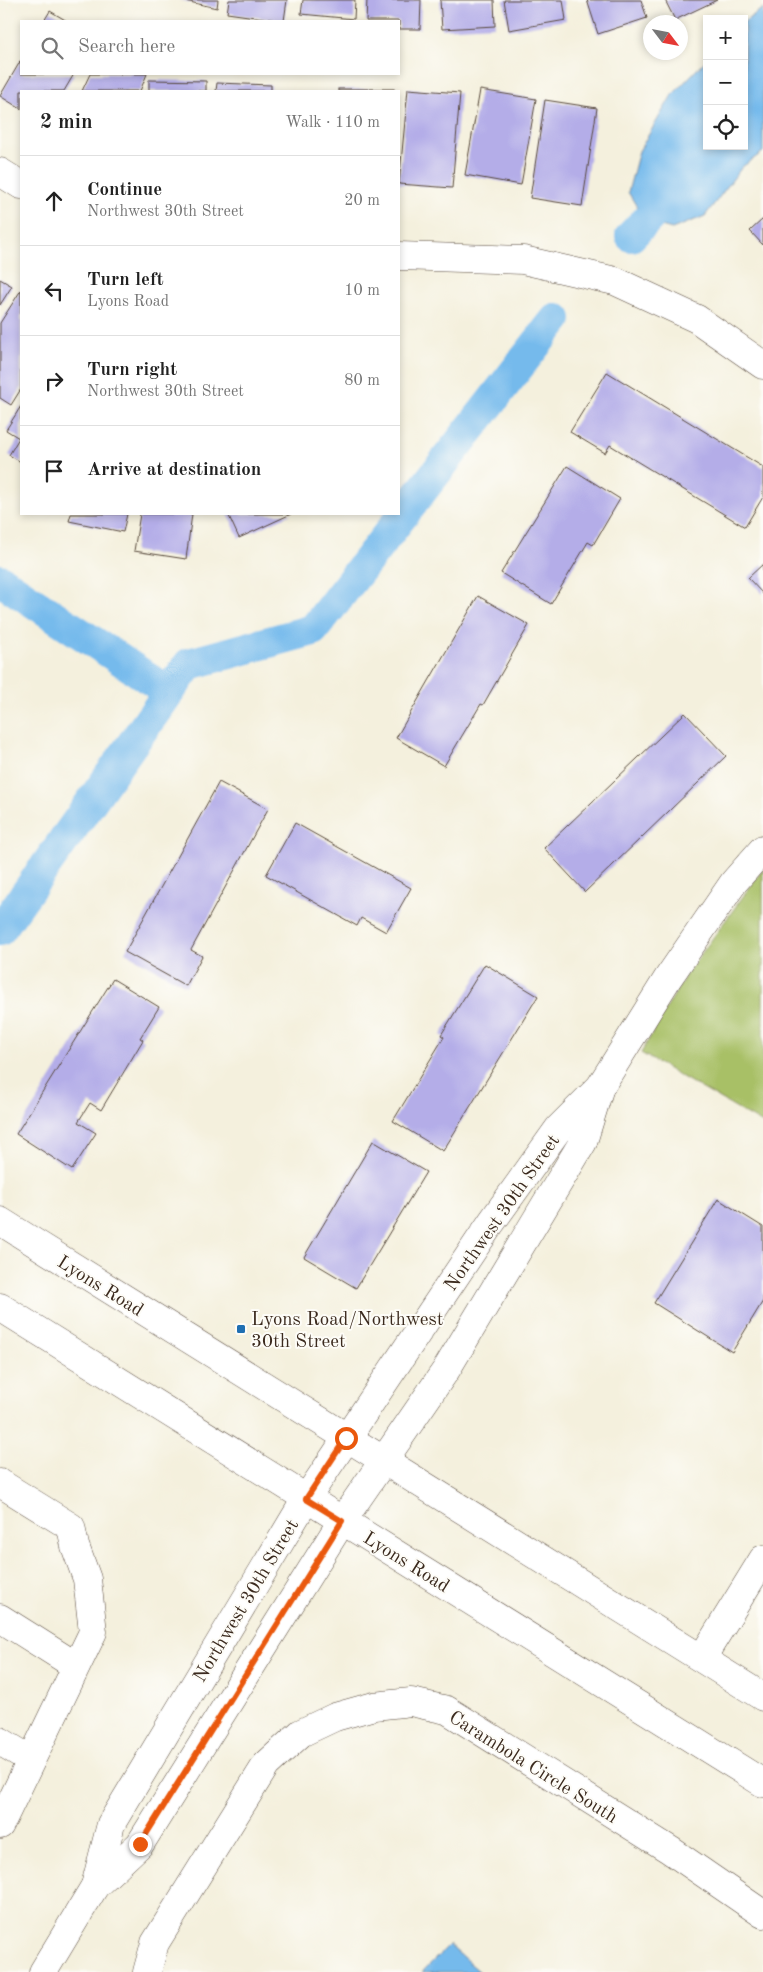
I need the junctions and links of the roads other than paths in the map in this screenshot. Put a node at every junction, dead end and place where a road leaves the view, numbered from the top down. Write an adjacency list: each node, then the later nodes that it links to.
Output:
1 (0, 172): 2 (street)
2 (20, 184)
3 (400, 256): 4 (street)
4 (763, 365)
5 (763, 849): 6 (street, Northwest 30th Street)
6 (600, 1086): 9 (street, Northwest 30th Street); 10 (street, Northwest 30th Street)
7 (0, 1221): 9 (street, Lyons Road)
8 (0, 1306): 12 (street, Lyons Road)
9 (346, 1438): 10 (street, Lyons Road); 12 (street, Northwest 30th Street)
10 (384, 1461): 13 (street, Northwest 30th Street); 16 (street, Lyons Road)
11 (0, 1484): 17 (street)
12 (306, 1499): 13 (street, Lyons Road); 23 (street, Northwest 30th Street)
13 (342, 1521): 21 (street, Lyons Road); 23 (street, Northwest 30th Street)
14 (760, 1573): 16 (street)
15 (0, 1618): 17 (street)
16 (702, 1658): 18 (street, Lyons Road)
17 (76, 1666): 20 (street)
18 (763, 1697)
19 (0, 1741): 20 (street)
20 (31, 1760): 22 (street)
21 (763, 1783)
22 (0, 1825)
23 (95, 1886): 25 (street, Northwest 30th Street)
24 (763, 1914): 26 (street, Carambola Circle South)
25 (43, 1972)
26 (147, 1972)

